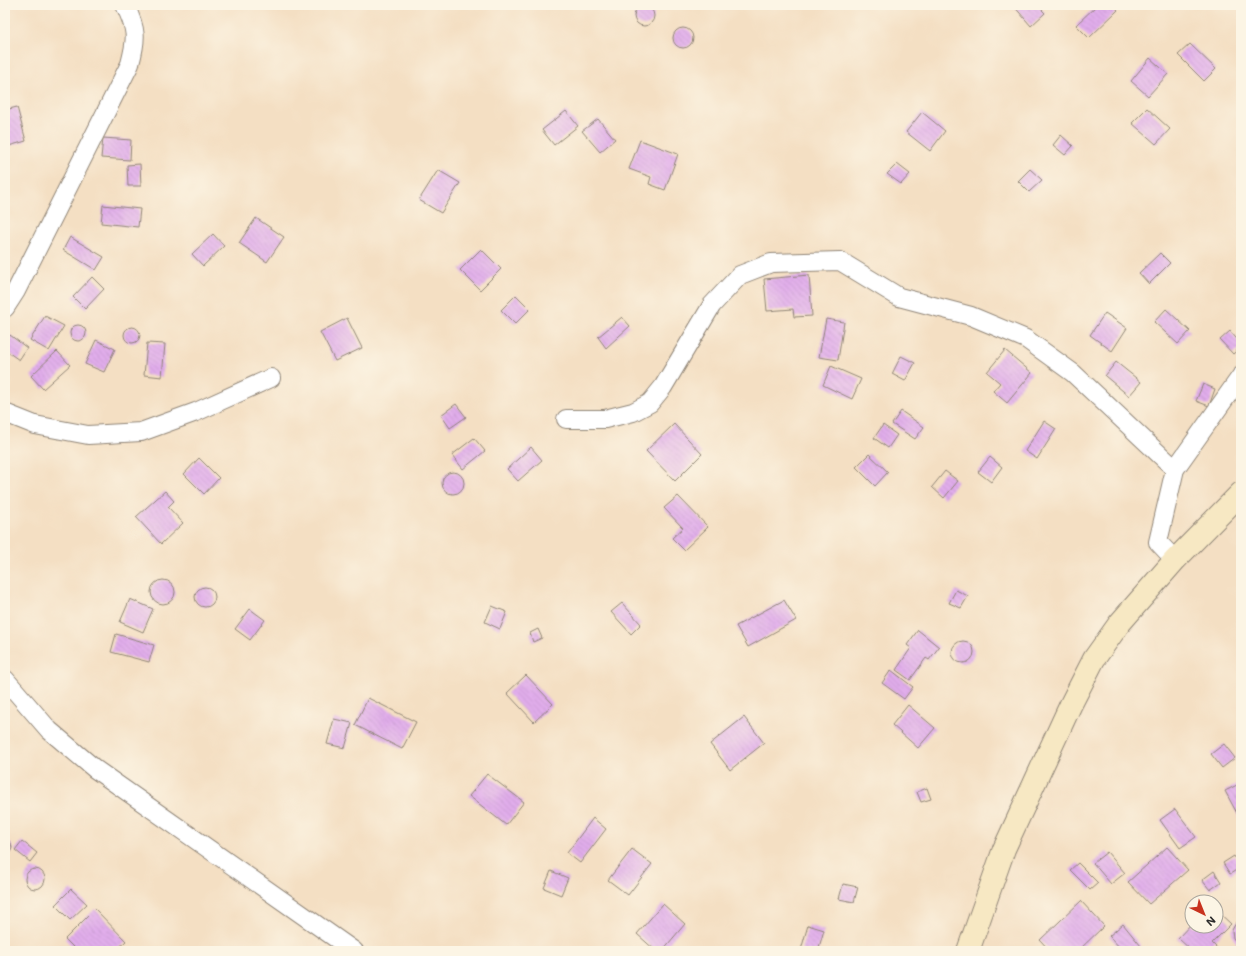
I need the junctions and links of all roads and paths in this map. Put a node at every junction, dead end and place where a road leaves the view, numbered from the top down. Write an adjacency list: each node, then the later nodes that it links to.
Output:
1 (124, 5): 2 (street)
2 (5, 308)
3 (1241, 376): 7 (street)
4 (270, 378): 5 (street)
5 (5, 413)
6 (566, 419): 7 (street)
7 (1175, 469): 9 (street)
8 (1241, 493): 9 (street)
9 (1175, 560): 12 (street)
10 (5, 679): 11 (street)
11 (354, 951)
12 (968, 951)

